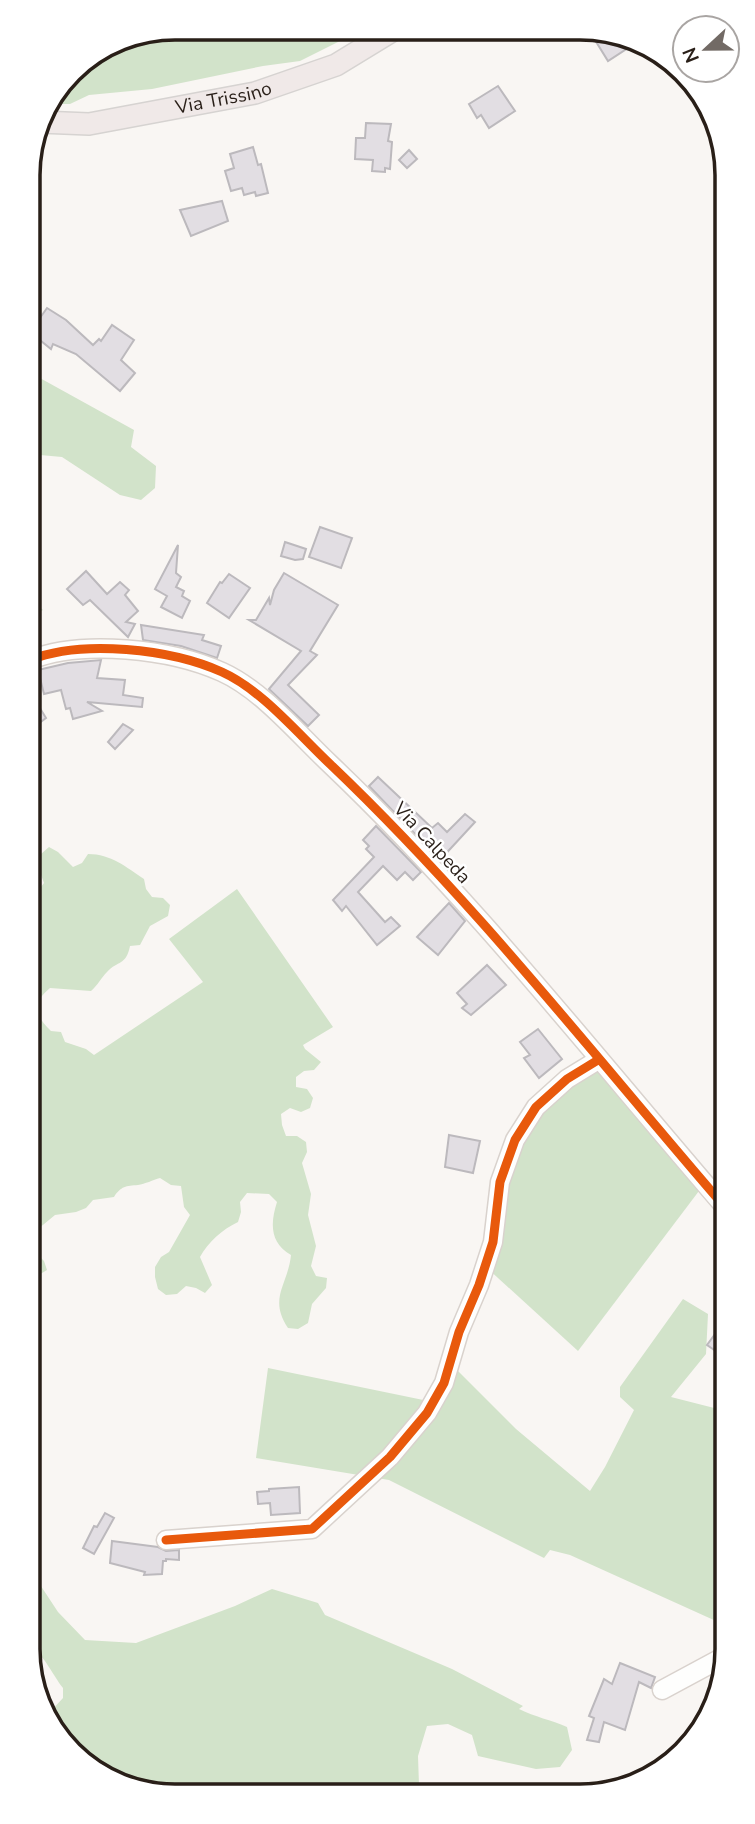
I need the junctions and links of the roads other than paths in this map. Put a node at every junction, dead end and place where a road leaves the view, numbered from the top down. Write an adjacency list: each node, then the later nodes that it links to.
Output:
1 (377, 40): 2 (main road, Via Trissino)
2 (52, 122)
3 (41, 656): 4 (street, Via Calpeda)
4 (598, 1060): 5 (street, Via Calpeda); 6 (street)
5 (714, 1195)
6 (166, 1540)
7 (713, 1662): 8 (street)
8 (662, 1690)

